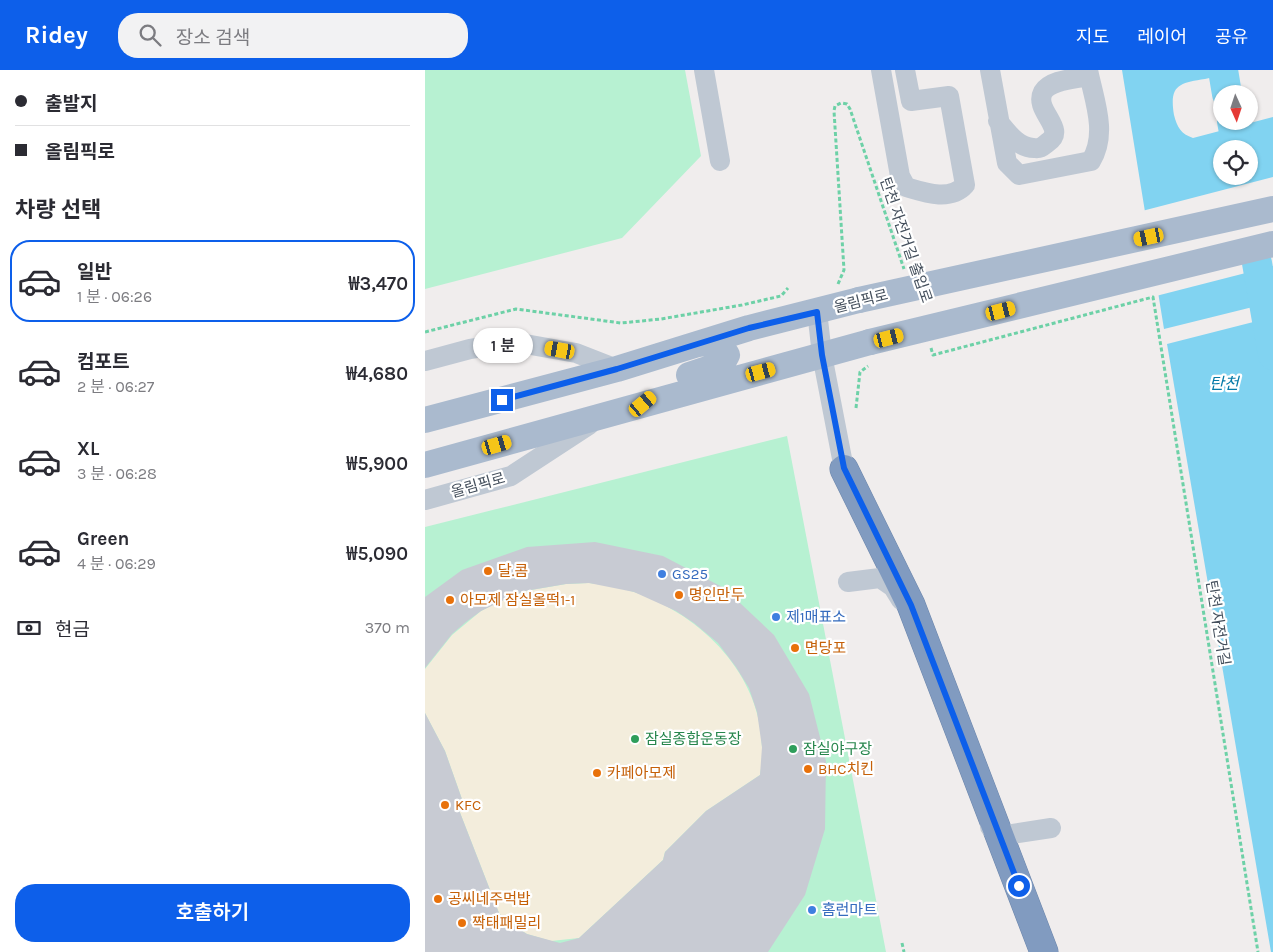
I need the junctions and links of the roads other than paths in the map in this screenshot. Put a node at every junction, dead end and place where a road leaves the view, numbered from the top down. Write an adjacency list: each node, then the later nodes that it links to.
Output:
1 (704, 70): 7 (street)
2 (881, 70): 3 (street)
3 (905, 70)
4 (990, 70): 6 (street)
5 (1089, 73): 6 (street); 6 (street)
6 (998, 121)
7 (720, 161)
8 (1273, 209): 10 (main road, 올림픽로, bridge)
9 (1273, 244): 12 (main road, 올림픽로, bridge)
10 (817, 312): 11 (main road, 올림픽로); 12 (street)
11 (695, 345): 14 (main road, 올림픽로); 15 (main road)
12 (822, 355): 15 (main road, 올림픽로); 19 (street)
13 (425, 361): 14 (street)
14 (617, 369): 17 (main road, 올림픽로)
15 (643, 404): 16 (main road, 올림픽로)
16 (604, 415): 18 (main road, 올림픽로); 20 (street, 올림픽로)
17 (425, 420)
18 (425, 465)
19 (844, 468): 23 (highway)
20 (425, 500)
21 (848, 582): 23 (street)
22 (1051, 828): 23 (street)
23 (1000, 836): 24 (highway)
24 (1043, 952)

